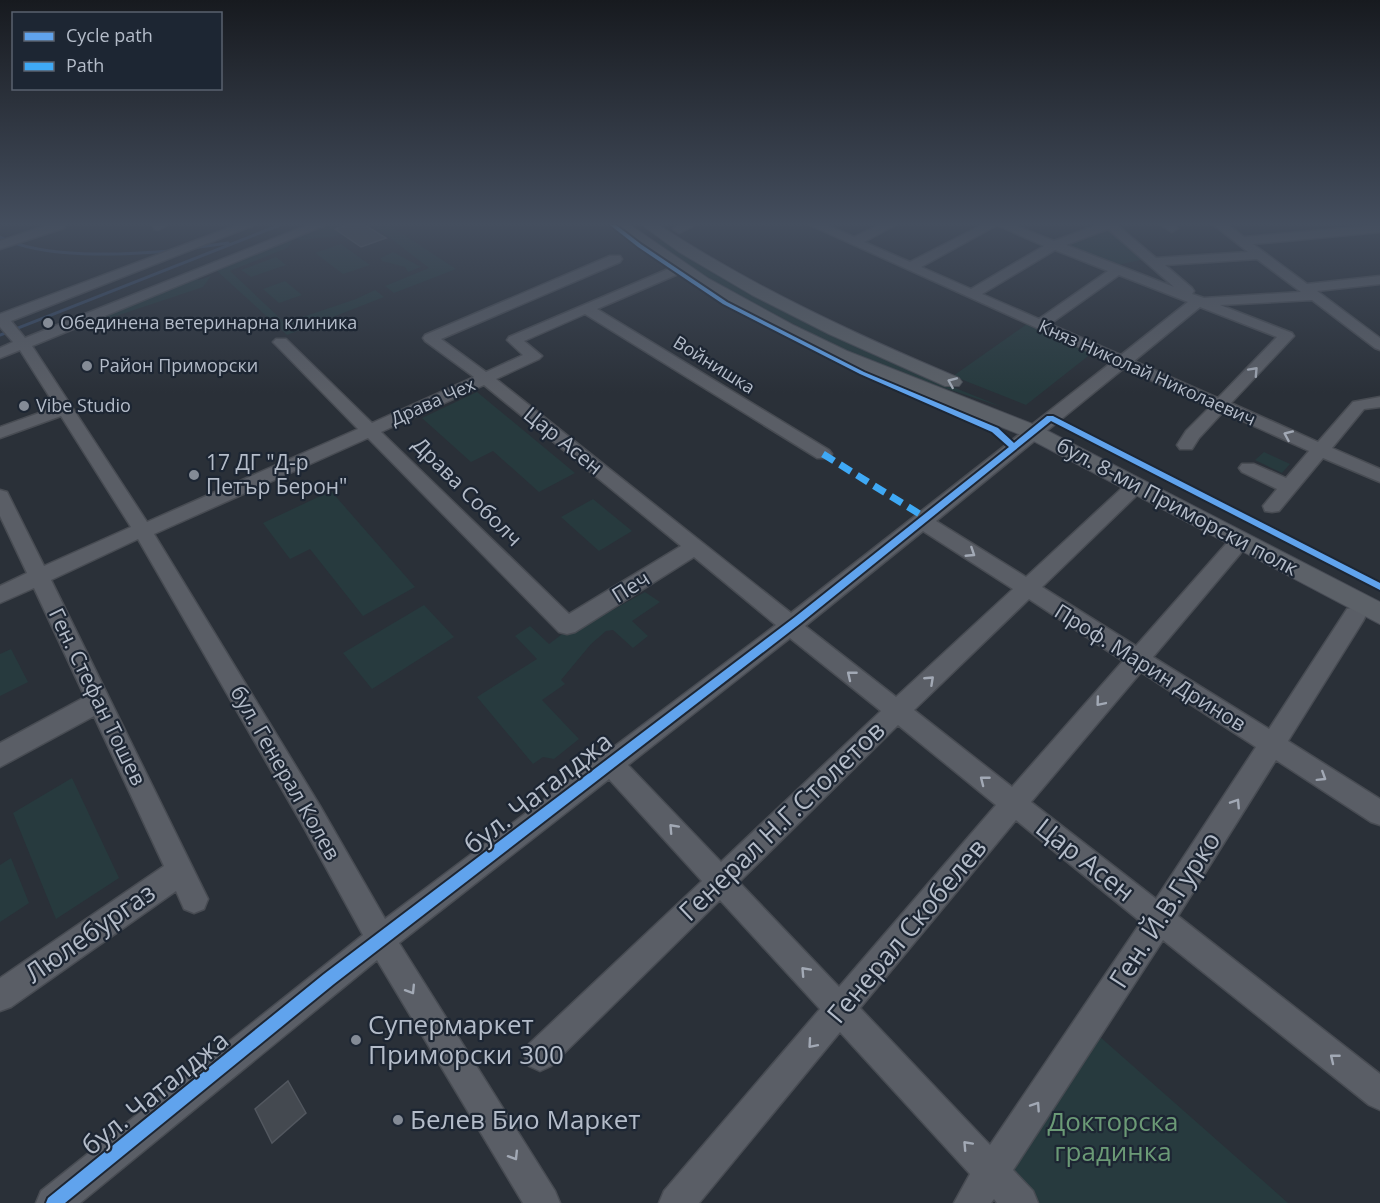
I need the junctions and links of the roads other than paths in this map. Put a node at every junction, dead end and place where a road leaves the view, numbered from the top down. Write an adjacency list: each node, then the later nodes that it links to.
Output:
1 (103, 281): 18 (street)
2 (176, 281): 20 (street)
3 (563, 281): 25 (street, Цар Асен)
4 (649, 281): 17 (street, Драва Чех)
5 (703, 281): 29 (main road, бул. 8-ми Приморски полк)
6 (742, 281): 29 (main road, бул. 8-ми Приморски полк, one-way to 6)
7 (943, 281): 15 (street, Княз Николай Николаевич)
8 (993, 281): 15 (street)
9 (1101, 281): 19 (street)
10 (1146, 281): 16 (street)
11 (1176, 281): 16 (street)
12 (1295, 281): 14 (street)
13 (1373, 281): 14 (street)
14 (1310, 292): 16 (street); 22 (street)
15 (972, 294): 19 (street, Княз Николай Николаевич)
16 (1199, 301): 24 (street, бул. Чаталджа); 27 (street, one-way to 16)
17 (585, 308): 25 (street, Драва Чех); 34 (street, Войнишка)
18 (2, 320): 20 (street, бул. Генерал Колев)
19 (1039, 325): 24 (street, Княз Николай Николаевич)
20 (21, 342): 23 (street); 28 (street, бул. Генерал Колев)
21 (281, 342): 30 (street, Драва Соболч)
22 (1380, 345)
23 (0, 353)
24 (1121, 361): 27 (street, Княз Николай Николаевич); 29 (street, бул. Чаталджа)
25 (485, 378): 30 (street, Драва Чех); 43 (street, Цар Асен)
26 (1380, 402): 33 (street)
27 (1221, 406): 32 (street); 33 (street, Княз Николай Николаевич, one-way to 27)
28 (66, 409): 31 (street); 42 (street, бул. Генерал Колев)
29 (1039, 427): 41 (street, бул. Чаталджа); 48 (main road, бул. 8-ми Приморски полк); 49 (main road, бул. 8-ми Приморски полк)
30 (370, 430): 42 (street, Драва Чех); 51 (street, Драва Соболч)
31 (0, 433)
32 (1186, 445)
33 (1322, 450): 36 (street, Княз Николай Николаевич); 37 (street)
34 (823, 454)
35 (1248, 468): 37 (street)
36 (1380, 476)
37 (1289, 487): 40 (street)
38 (1128, 493): 46 (street, Генерал Н.Г.Столетов)
39 (0, 496): 45 (street, Ген. Стефан Тошев)
40 (1272, 506)
41 (921, 522): 46 (street, Проф. Марин Дринов, one-way to 46); 52 (street, бул. Чаталджа)
42 (143, 531): 45 (street, Драва Чех); 65 (street, бул. Генерал Колев)
43 (694, 547): 51 (street, Печ); 52 (street, Цар Асен)
44 (1233, 549): 53 (street, Генерал Скобелев)
45 (39, 577): 47 (street, Драва Чех); 54 (street, Ген. Стефан Тошев)
46 (1027, 590): 53 (street, Проф. Марин Дринов); 55 (street, Генерал Н.Г.Столетов, one-way to 46)
47 (0, 594)
48 (1380, 596)
49 (1380, 614)
50 (1355, 615): 56 (street, Ген. Й.В.Гурко)
51 (567, 626)
52 (790, 626): 55 (street, Цар Асен, one-way to 52); 58 (street, бул. Чаталджа)
53 (1138, 658): 56 (street, Проф. Марин Дринов); 59 (street, Генерал Скобелев, one-way to 59)
54 (99, 701): 57 (street); 61 (street, Ген. Стефан Тошев)
55 (896, 712): 59 (street, Цар Асен, one-way to 55); 62 (street, Генерал Н.Г.Столетов)
56 (1273, 746): 60 (street, Проф. Марин Дринов, one-way to 60); 64 (street, Ген. Й.В.Гурко, one-way to 56)
57 (0, 756)
58 (610, 763): 62 (street, one-way to 58); 65 (street, бул. Чаталджа)
59 (1013, 804): 64 (street, Цар Асен); 67 (street, Генерал Скобелев)
60 (1380, 813)
61 (181, 871): 63 (street, Ген. Стефан Тошев); 66 (street, Люлебургаз)
62 (721, 880): 67 (street, one-way to 62); 68 (street, Генерал Н.Г.Столетов)
63 (194, 899)
64 (1160, 919): 69 (street, Цар Асен, one-way to 64); 70 (street, Ген. Й.В.Гурко, one-way to 64)
65 (381, 940): 71 (street, бул. Чаталджа); 72 (street, бул. Генерал Колев, one-way to 72)
66 (0, 996)
67 (841, 1010): 70 (street, one-way to 67); 73 (street, Генерал Скобелев, one-way to 73)
68 (540, 1055)
69 (1380, 1094)
70 (992, 1172): 74 (street, Ген. Й.В.Гурко); 75 (street)
71 (53, 1203)
72 (543, 1203)
73 (676, 1203)
74 (971, 1203)
75 (1021, 1203)

